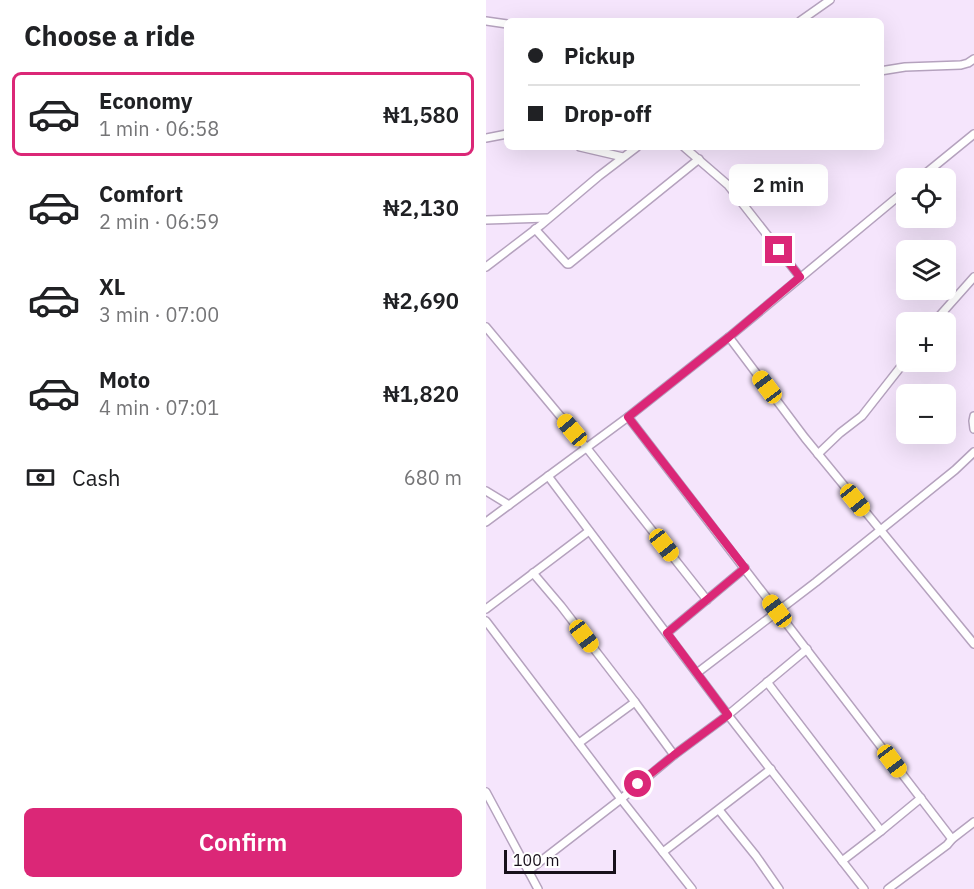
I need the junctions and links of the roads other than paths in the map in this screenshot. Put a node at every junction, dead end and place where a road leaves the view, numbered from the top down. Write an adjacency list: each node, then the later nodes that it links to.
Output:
1 (830, 0): 2 (street)
2 (804, 18)
3 (486, 21): 4 (street)
4 (504, 24)
5 (974, 59): 6 (street)
6 (884, 70)
7 (974, 134): 15 (street)
8 (504, 135): 9 (street)
9 (486, 138)
10 (593, 150): 13 (street)
11 (633, 150): 13 (street)
12 (688, 150): 14 (street)
13 (623, 157): 17 (street)
14 (699, 159): 19 (street); 21 (street)
15 (932, 168)
16 (896, 198): 21 (street)
17 (548, 218): 18 (street); 19 (street)
18 (486, 220)
19 (536, 229): 20 (street)
20 (486, 267)
21 (800, 277): 25 (street)
22 (974, 277): 23 (street)
23 (943, 312)
24 (486, 327): 30 (street)
25 (729, 337): 28 (street); 32 (street)
26 (897, 372): 32 (street)
27 (974, 416): 29 (street)
28 (628, 417): 30 (street); 39 (street)
29 (974, 429)
30 (586, 447): 33 (street); 41 (street)
31 (974, 452): 37 (street)
32 (818, 454): 37 (street)
33 (548, 476): 35 (street); 38 (street)
34 (486, 491): 35 (street)
35 (509, 505): 36 (street)
36 (486, 522)
37 (880, 530): 43 (street); 46 (street)
38 (589, 531): 40 (street); 45 (street)
39 (745, 568): 41 (street); 43 (street)
40 (534, 573): 42 (street); 50 (street)
41 (707, 600): 45 (street)
42 (486, 609)
43 (777, 611): 47 (street); 48 (street)
44 (486, 621): 52 (street)
45 (667, 633): 48 (street)
46 (974, 644)
47 (807, 649): 49 (street); 56 (street)
48 (697, 674): 51 (street)
49 (767, 682): 51 (street); 60 (street)
50 (635, 702): 52 (street); 53 (street)
51 (728, 715): 53 (street); 54 (street)
52 (579, 743): 57 (street)
53 (674, 755): 57 (street)
54 (771, 769): 58 (street); 63 (street)
55 (486, 792): 64 (street)
56 (921, 798): 60 (street); 61 (street)
57 (621, 799): 62 (street); 64 (street)
58 (719, 810): 62 (street); 67 (street)
59 (974, 822): 61 (street)
60 (881, 831): 63 (street)
61 (952, 839): 69 (street)
62 (663, 852): 66 (street)
63 (842, 861): 68 (street)
64 (528, 871): 65 (street)
65 (538, 889)
66 (692, 889)
67 (779, 889)
68 (864, 889)
69 (888, 889)

